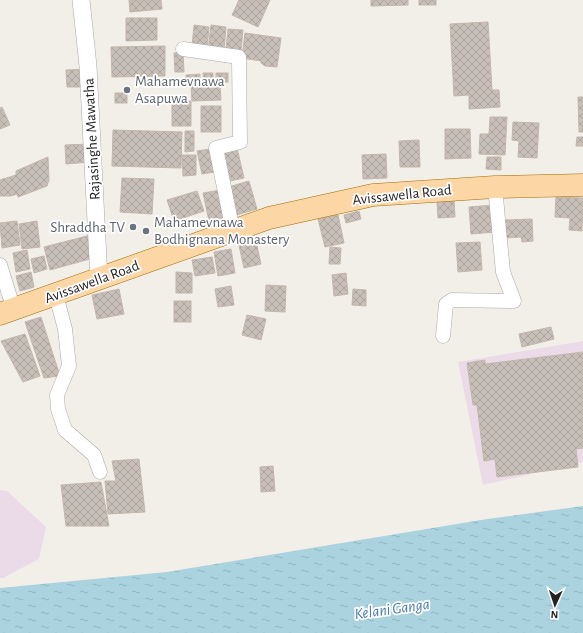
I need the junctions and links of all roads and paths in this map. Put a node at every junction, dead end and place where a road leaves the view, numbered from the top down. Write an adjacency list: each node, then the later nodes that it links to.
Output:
1 (81, 0): 7 (street, Rajasinghe Mawatha)
2 (183, 49): 5 (street)
3 (583, 185): 4 (main road, Avissawella Road)
4 (495, 187): 5 (main road, Avissawella Road); 10 (street)
5 (233, 231): 7 (main road, Avissawella Road)
6 (0, 265): 9 (street)
7 (99, 279): 8 (main road, Avissawella Road)
8 (56, 295): 9 (main road, Avissawella Road); 11 (street)
9 (7, 312)
10 (443, 336)
11 (100, 472)

